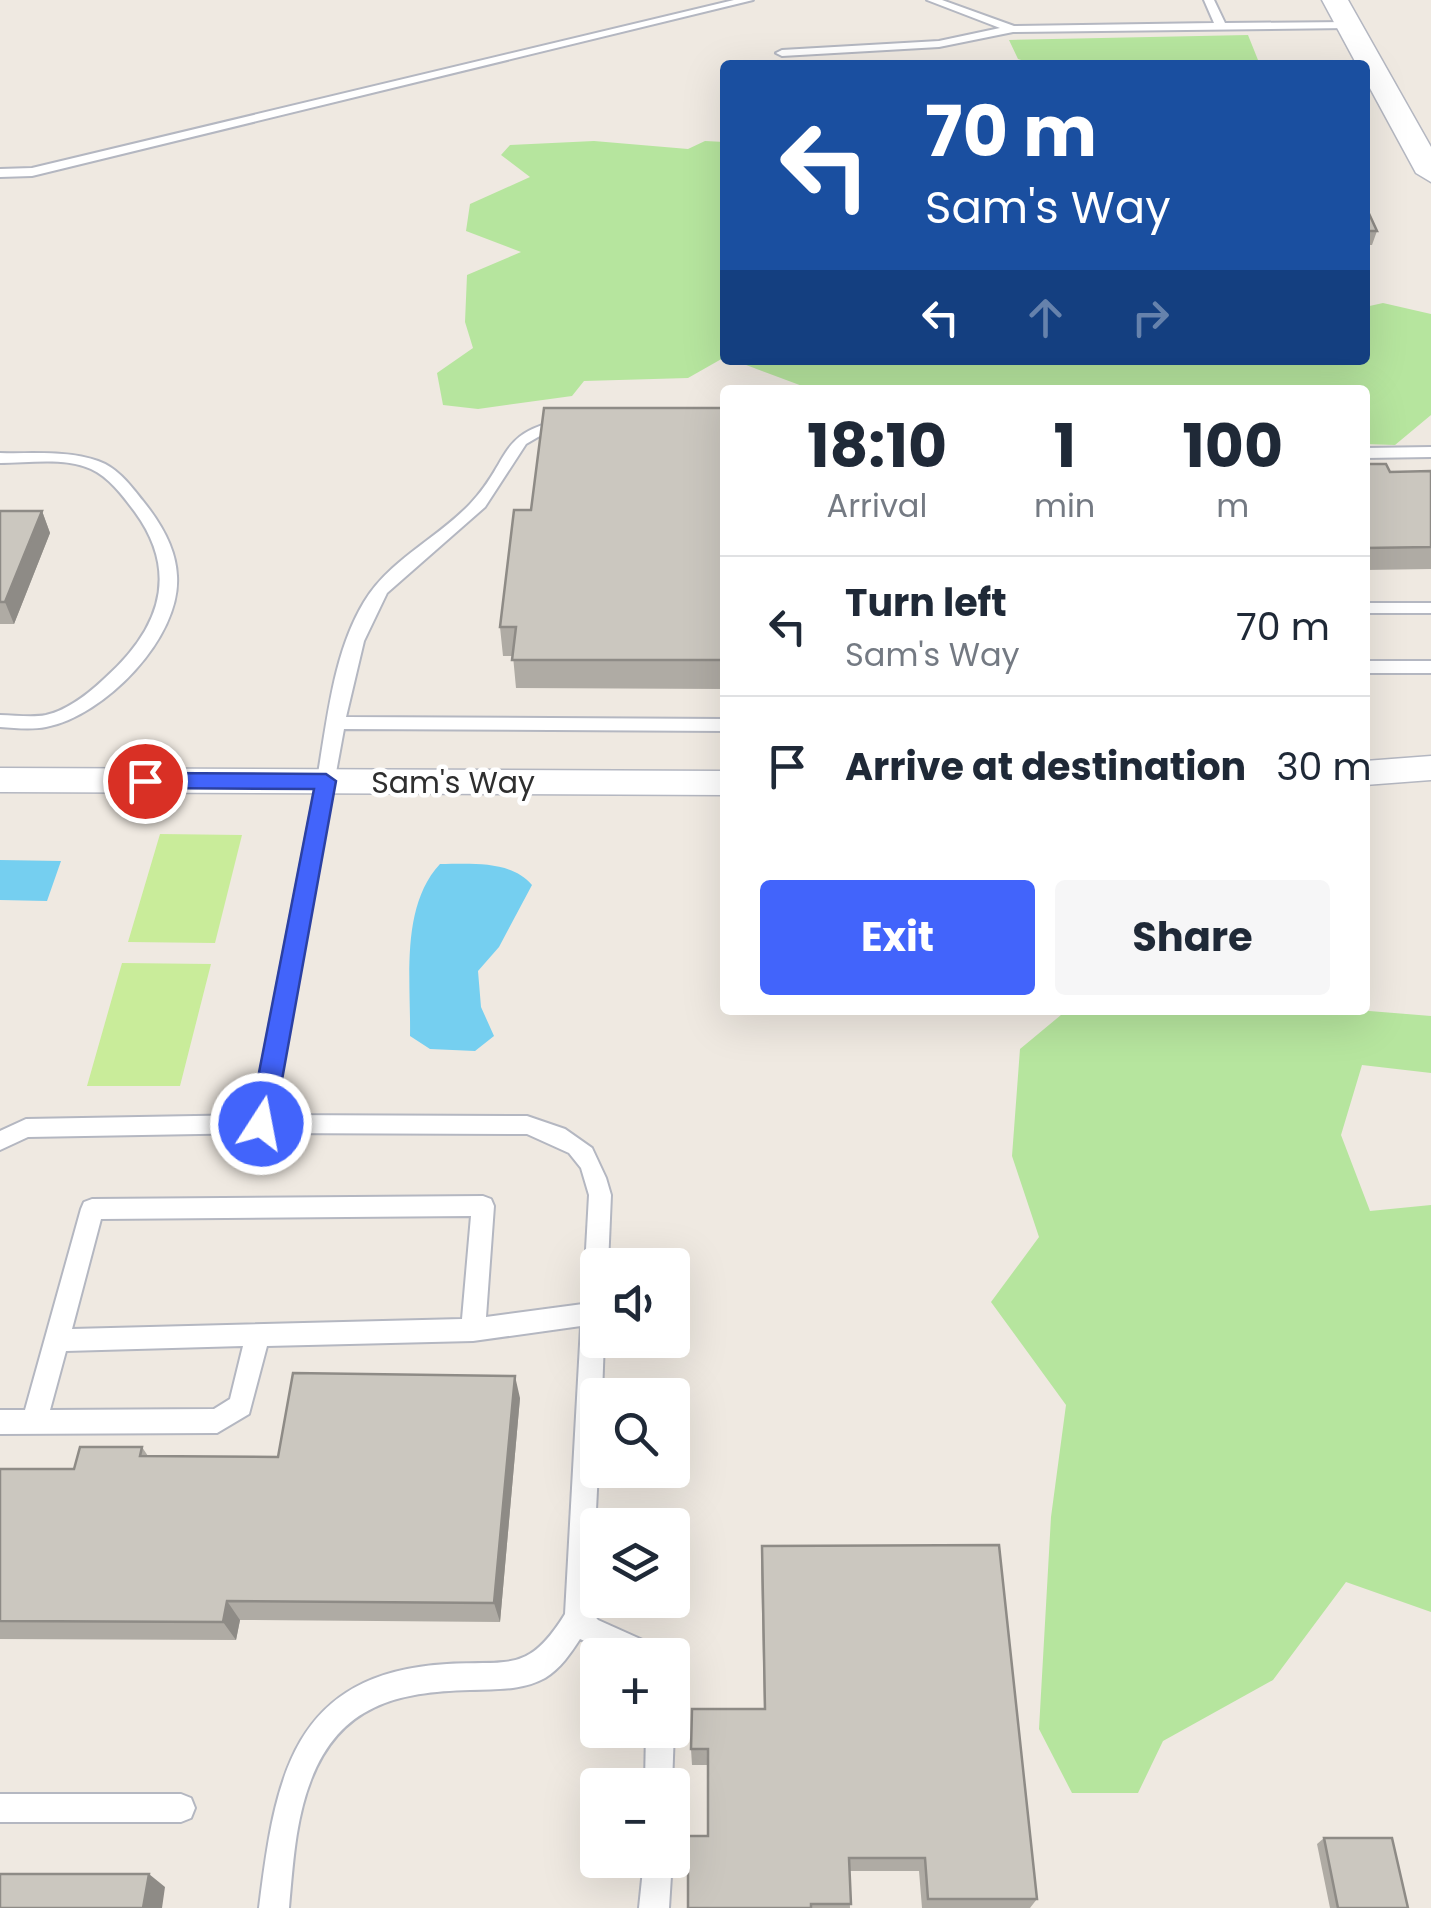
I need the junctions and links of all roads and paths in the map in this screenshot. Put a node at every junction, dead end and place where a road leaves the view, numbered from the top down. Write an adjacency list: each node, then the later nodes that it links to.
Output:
1 (748, 0): 10 (lane)
2 (932, 0): 6 (lane)
3 (1209, 0): 5 (lane)
4 (1342, 12): 5 (lane); 8 (street)
5 (1220, 26): 6 (lane)
6 (1012, 29): 7 (lane)
7 (782, 52)
8 (1368, 60)
9 (1370, 63): 11 (street)
10 (0, 173)
11 (1431, 174)
12 (593, 423): 21 (lane)
13 (1431, 452): 14 (lane)
14 (1370, 453)
15 (0, 458): 20 (lane)
16 (1370, 608): 17 (lane)
17 (1431, 608)
18 (1370, 667): 19 (lane)
19 (1431, 667)
20 (0, 722)
21 (338, 724): 22 (lane); 26 (lane)
22 (720, 725)
23 (1431, 768): 24 (street)
24 (1370, 773)
25 (0, 780): 26 (street, Sam's Way)
26 (326, 781): 27 (street, Sam's Way); 28 (lane)
27 (720, 783)
28 (261, 1124): 29 (lane); 30 (lane)
29 (0, 1141)
30 (597, 1248)
31 (580, 1315): 32 (lane)
32 (473, 1330): 33 (lane); 34 (lane)
33 (258, 1336): 34 (lane); 37 (lane)
34 (57, 1340): 37 (lane)
35 (592, 1358): 38 (lane)
36 (0, 1422): 37 (lane)
37 (34, 1422)
38 (578, 1616): 39 (lane); 43 (lane)
39 (609, 1638)
40 (0, 1808): 41 (lane)
41 (181, 1808)
42 (656, 1878): 44 (lane)
43 (274, 1908)
44 (654, 1908)

